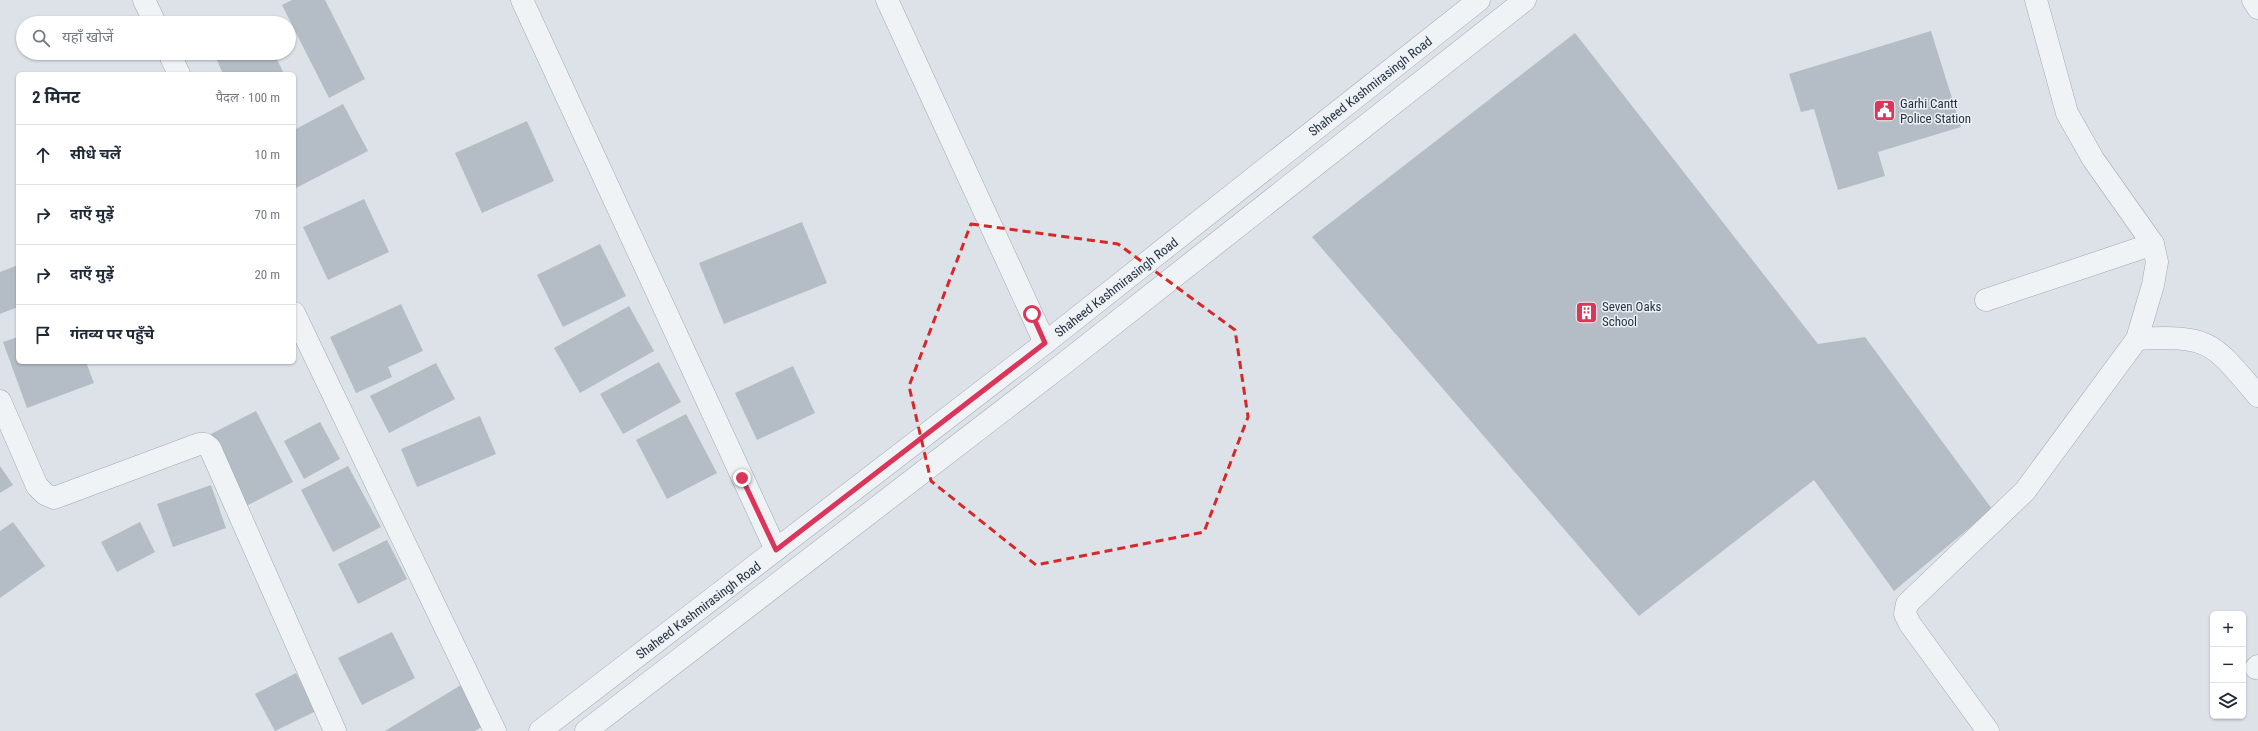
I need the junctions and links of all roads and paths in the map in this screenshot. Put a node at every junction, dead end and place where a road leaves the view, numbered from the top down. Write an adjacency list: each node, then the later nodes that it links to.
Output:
1 (144, 0): 9 (street)
2 (522, 0): 19 (street)
3 (887, 0): 16 (street)
4 (1479, 0): 16 (street, Shaheed Kashmirasingh Road)
5 (1525, 0): 23 (street, Shaheed Kashmirasingh Road)
6 (2036, 0): 12 (street)
7 (2253, 0): 8 (street)
8 (2258, 8)
9 (152, 16)
10 (172, 60): 11 (street)
11 (178, 72)
12 (2153, 244): 13 (street); 15 (street)
13 (1986, 300)
14 (296, 317): 21 (street)
15 (2137, 340): 17 (street); 24 (street)
16 (1045, 343): 19 (street, Shaheed Kashmirasingh Road)
17 (2258, 396)
18 (0, 401): 20 (street)
19 (776, 550): 22 (street, Shaheed Kashmirasingh Road)
20 (336, 731)
21 (495, 731)
22 (540, 731)
23 (586, 731)
24 (1988, 731)

